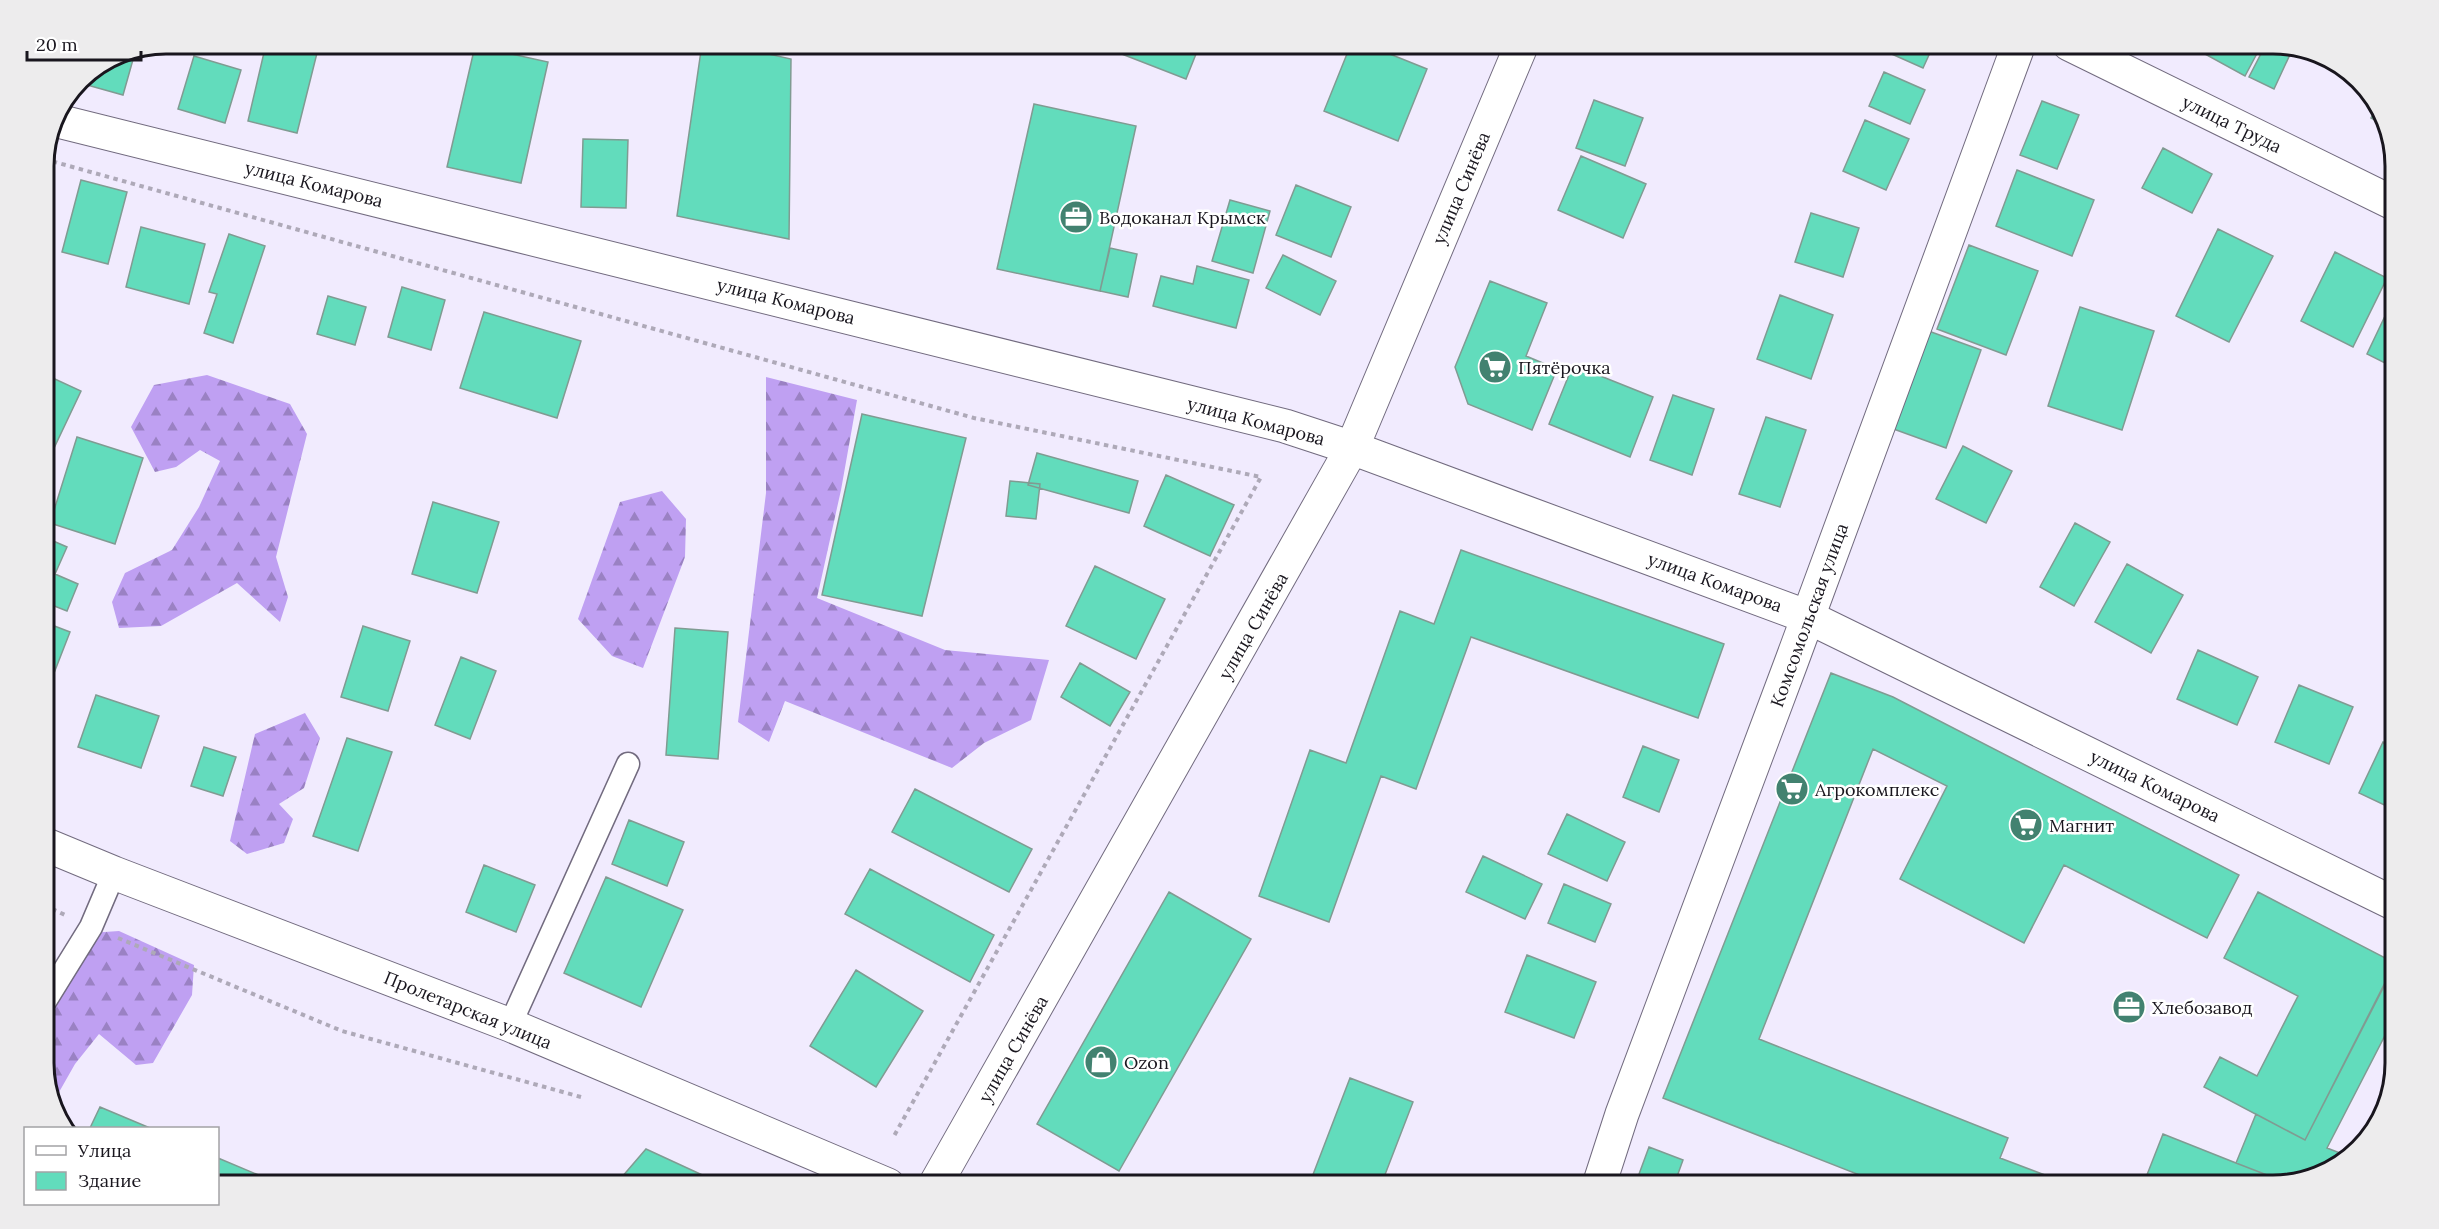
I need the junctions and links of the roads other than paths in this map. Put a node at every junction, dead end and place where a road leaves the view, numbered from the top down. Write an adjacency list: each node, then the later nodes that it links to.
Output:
1 (1518, 54): 6 (street, улица Синёва)
2 (2015, 54): 7 (street, Комсомольская улица)
3 (2089, 54): 5 (street, улица Труда)
4 (63, 122): 6 (street, улица Комарова)
5 (2385, 199)
6 (1352, 448): 7 (street, улица Комарова); 15 (street, улица Синёва)
7 (1809, 617): 11 (street, улица Комарова); 16 (street, Комсомольская улица)
8 (628, 764): 13 (lane)
9 (54, 848): 10 (street, Пролетарская улица)
10 (114, 873): 12 (lane); 13 (street, Пролетарская улица)
11 (2385, 899)
12 (54, 987)
13 (510, 1025): 14 (street, Пролетарская улица)
14 (864, 1175)
15 (941, 1175)
16 (1602, 1175)

